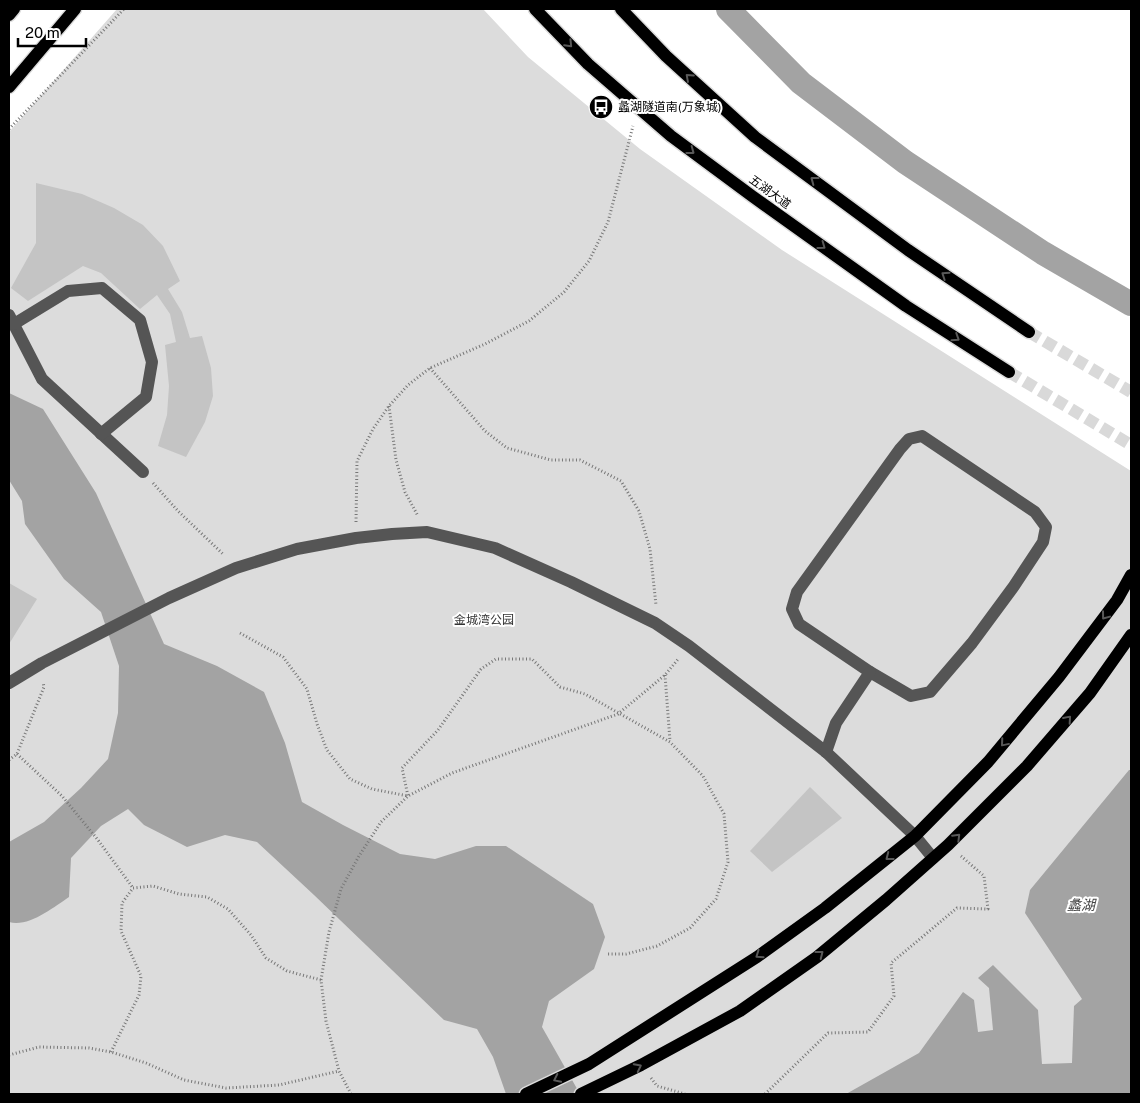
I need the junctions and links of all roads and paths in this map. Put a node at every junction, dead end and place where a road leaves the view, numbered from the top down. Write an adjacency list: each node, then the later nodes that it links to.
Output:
1 (14, 9): 6 (main road)
2 (75, 9): 7 (main road)
3 (124, 9): 9 (path)
4 (535, 9): 8 (main road, 五湖大道, one-way to 8)
5 (621, 9): 11 (main road, one-way to 5)
6 (9, 15)
7 (9, 87)
8 (638, 107): 12 (path); 13 (main road, 五湖大道, one-way to 13)
9 (9, 129)
10 (11, 320): 15 (lane); 15 (lane)
11 (1030, 332)
12 (430, 368): 14 (path); 21 (path)
13 (1009, 372)
14 (389, 406): 17 (path); 18 (path)
15 (102, 434): 16 (lane)
16 (143, 472): 19 (path)
17 (427, 532): 18 (lane); 21 (lane)
18 (356, 538): 19 (lane)
19 (236, 568): 25 (lane)
20 (1131, 575): 35 (main road, one-way to 35)
21 (655, 623): 24 (lane)
22 (240, 633): 34 (path)
23 (1131, 635): 36 (main road, one-way to 23)
24 (689, 646): 27 (path); 31 (lane)
25 (42, 663): 28 (lane); 32 (path)
26 (870, 672): 26 (lane); 31 (lane)
27 (665, 675): 29 (path); 30 (path)
28 (9, 682)
29 (618, 714): 30 (path); 34 (path); 34 (path)
30 (670, 742): 39 (path)
31 (826, 752): 35 (lane)
32 (17, 754): 33 (path); 38 (path)
33 (9, 760)
34 (408, 796): 40 (path)
35 (915, 836): 37 (lane); 46 (main road, one-way to 46)
36 (948, 845): 37 (main road); 49 (path)
37 (934, 858): 43 (main road, one-way to 37)
38 (132, 888): 40 (path); 41 (path)
39 (608, 954)
40 (321, 980): 44 (path)
41 (111, 1052): 42 (path); 44 (path)
42 (9, 1055)
43 (642, 1065): 47 (main road, one-way to 43); 48 (path)
44 (339, 1071): 45 (path)
45 (350, 1094)
46 (526, 1094)
47 (580, 1094)
48 (685, 1094)
49 (765, 1094)

